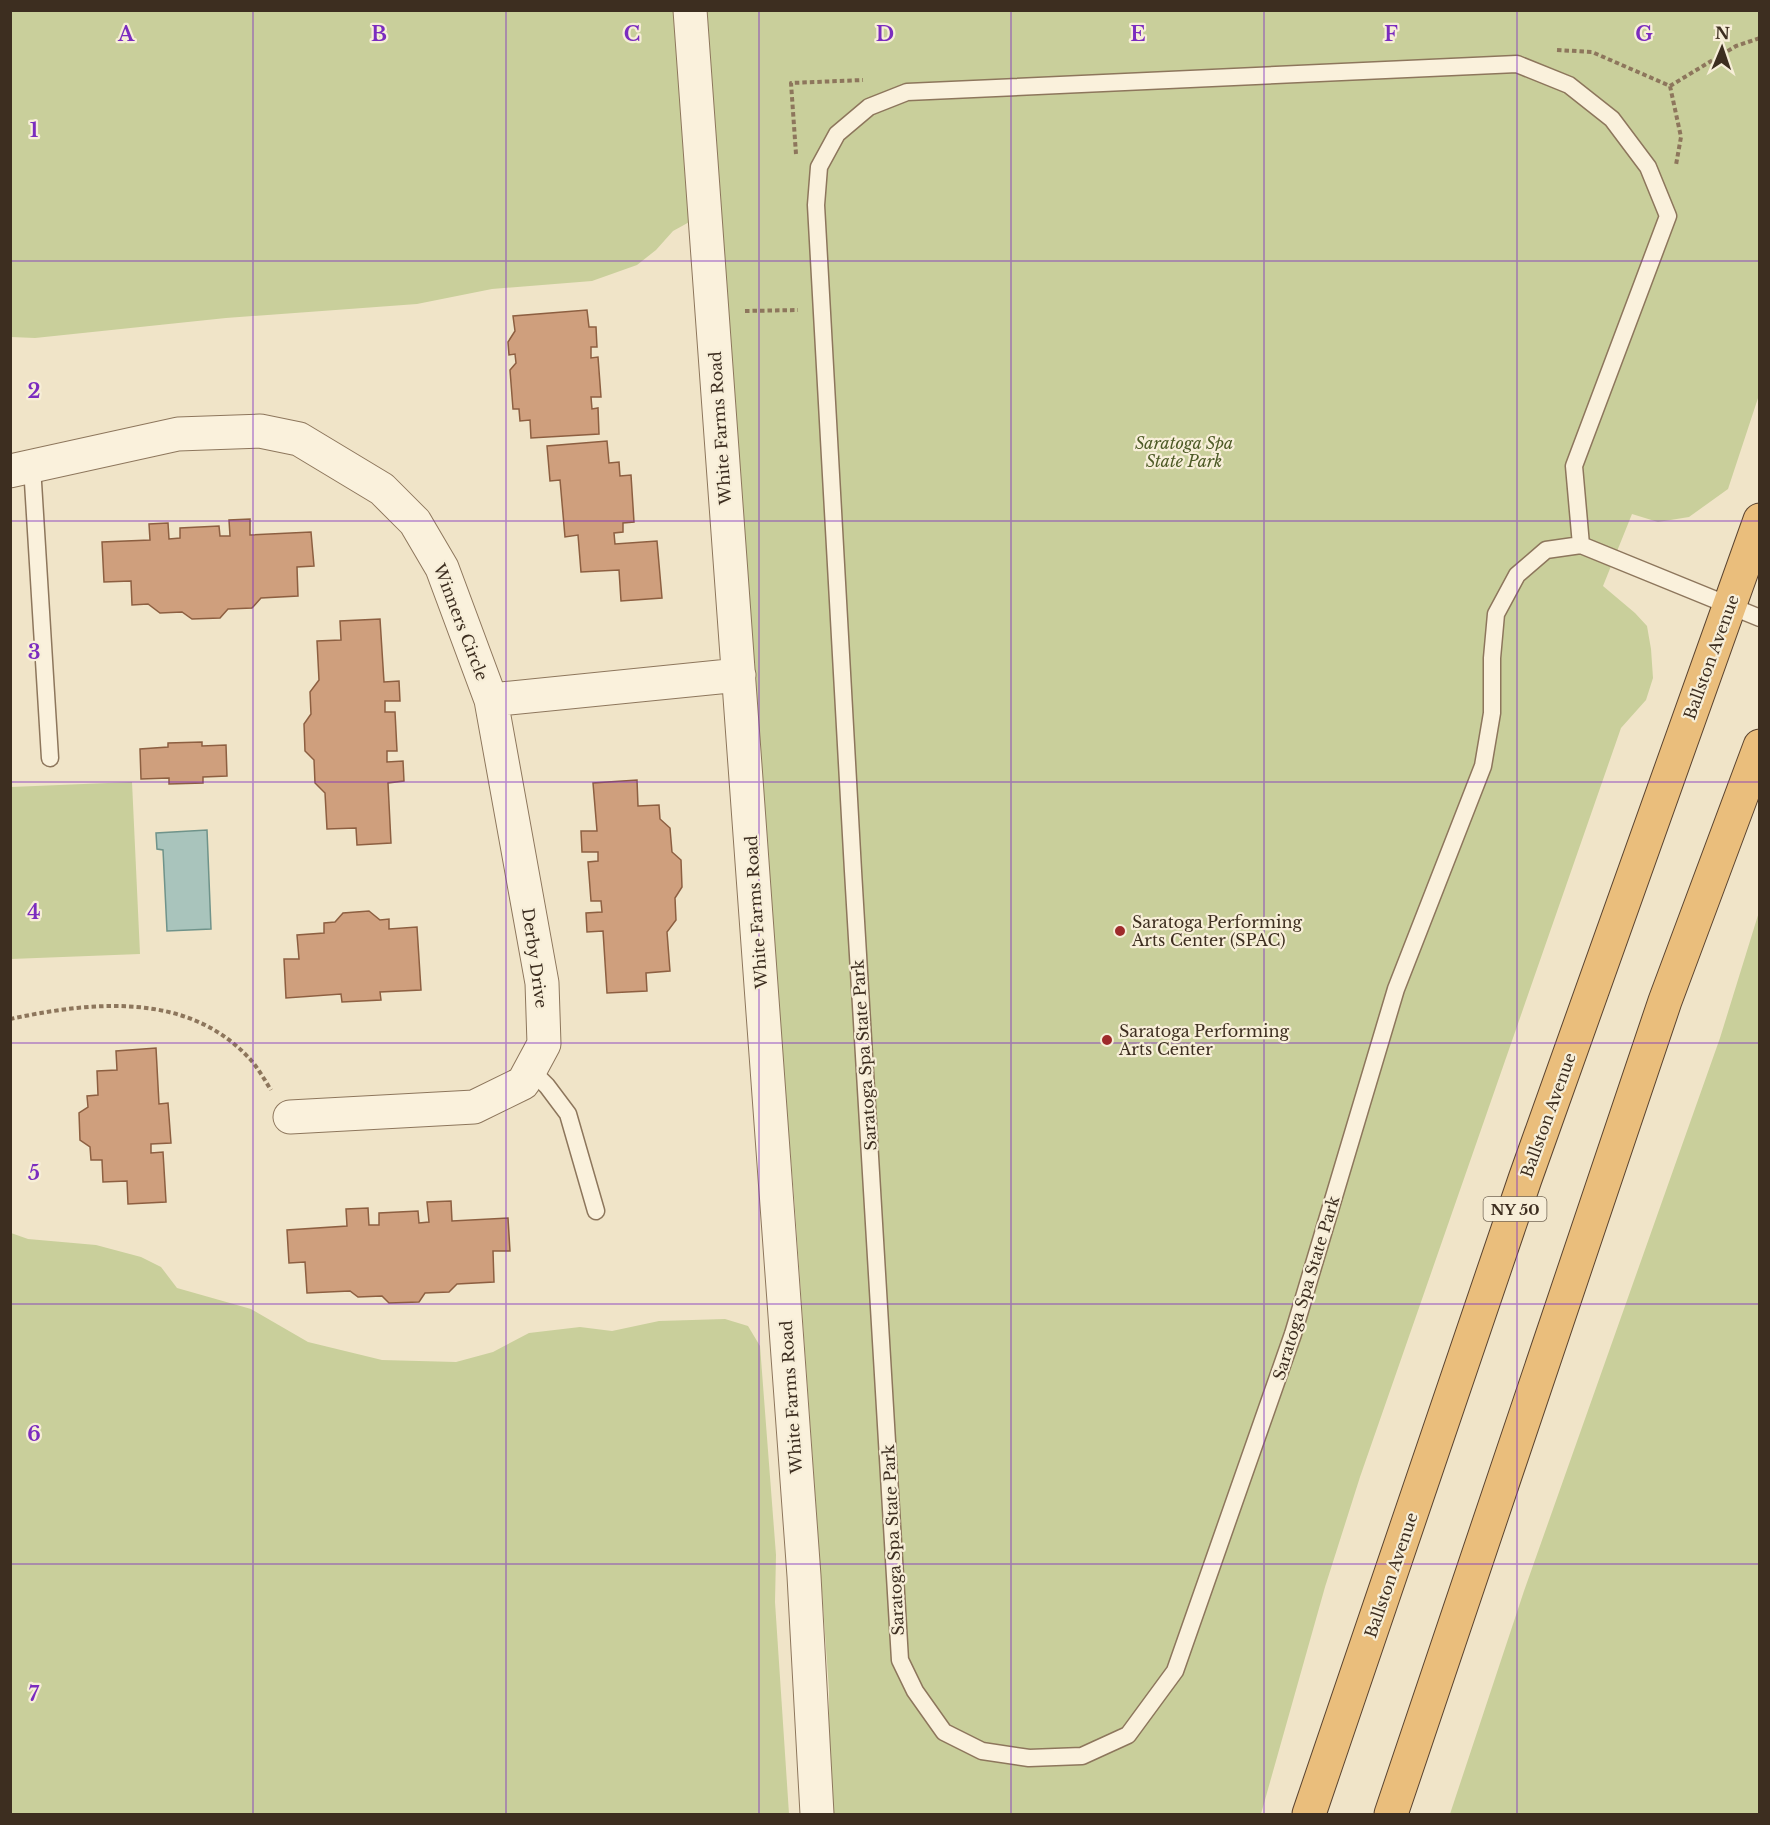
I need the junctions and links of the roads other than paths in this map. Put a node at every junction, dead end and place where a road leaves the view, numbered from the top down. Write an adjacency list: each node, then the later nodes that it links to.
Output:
1 (690, 10): 7 (street, White Farms Road)
2 (21, 468): 8 (street, Winners Circle); 10 (lane)
3 (1760, 520): 5 (highway, Ballston Avenue / NY 50)
4 (1581, 544): 4 (lane, Saratoga Spa State Park); 5 (lane)
5 (1729, 607): 6 (lane); 15 (highway, Ballston Avenue / NY 50)
6 (1760, 618)
7 (739, 675): 8 (street, Winners Circle); 14 (street, White Farms Road)
8 (491, 700): 11 (street, Derby Drive)
9 (1760, 746): 16 (highway)
10 (50, 758)
11 (530, 1069): 12 (street, Derby Drive); 13 (lane)
12 (290, 1117)
13 (596, 1211)
14 (817, 1815)
15 (1309, 1815)
16 (1391, 1815)

